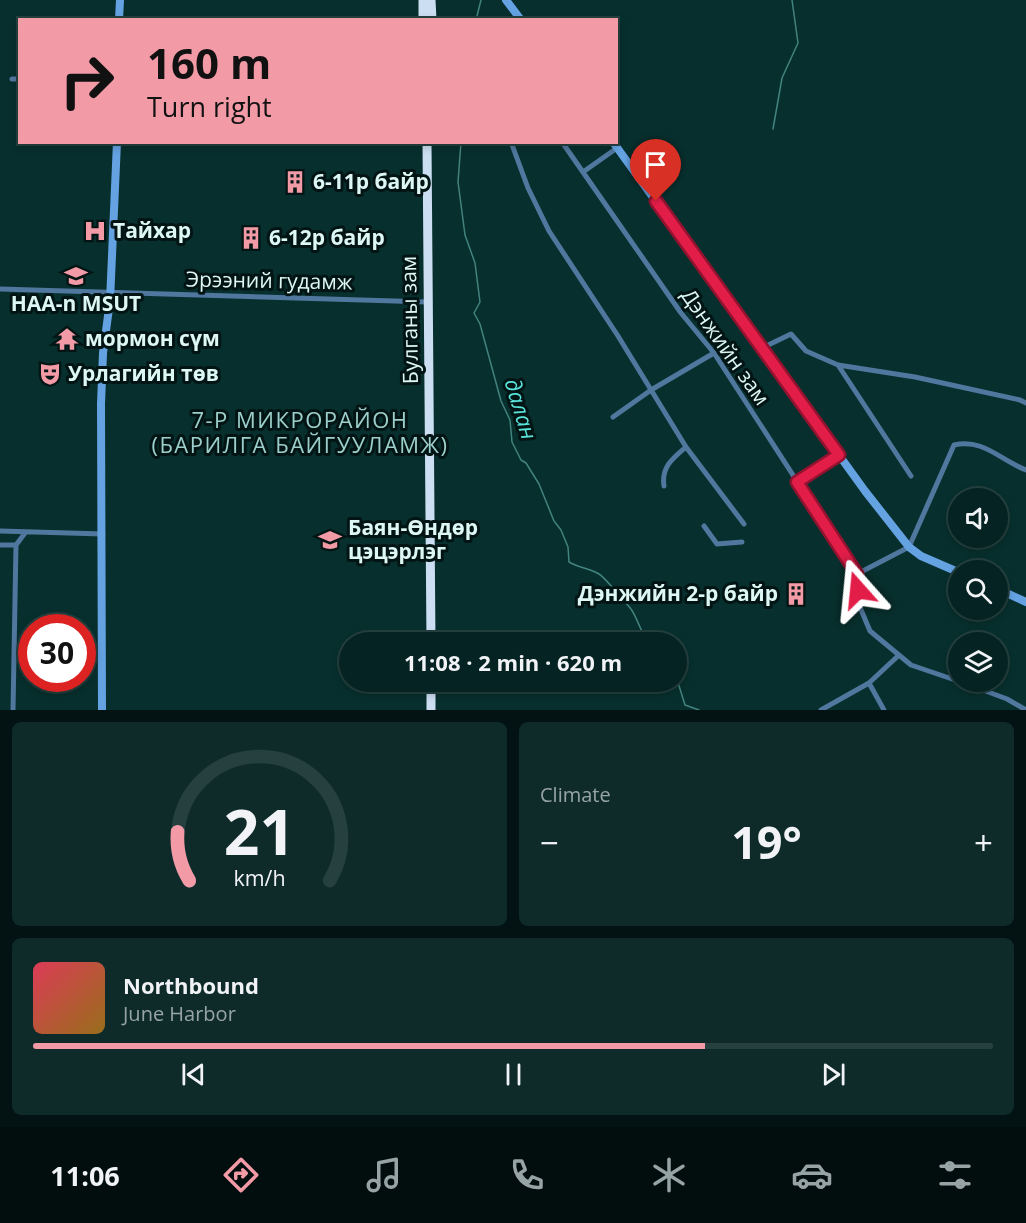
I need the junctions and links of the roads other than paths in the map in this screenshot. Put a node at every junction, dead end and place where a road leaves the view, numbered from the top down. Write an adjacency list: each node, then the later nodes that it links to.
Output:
1 (120, 0): 5 (street)
2 (423, 0): 6 (highway)
3 (431, 0): 7 (highway)
4 (507, 0): 8 (street)
5 (119, 18)
6 (423, 18)
7 (432, 18)
8 (520, 18)
9 (12, 79): 10 (street)
10 (18, 79)
11 (117, 144): 18 (street)
12 (427, 144): 19 (highway, Булганы зам)
13 (513, 144): 23 (street)
14 (563, 144): 16 (street, Дэнжийн зам)
15 (615, 145): 16 (street); 20 (street)
16 (583, 172): 21 (street, Дэнжийн зам)
17 (0, 289): 18 (street, Эрээний гудамж)
18 (110, 294): 19 (street, Эрээний гудамж); 36 (street)
19 (428, 302): 45 (highway, Булганы зам)
20 (762, 348): 22 (street); 27 (street)
21 (714, 354): 23 (street); 30 (street, Дэнжийн зам)
22 (838, 365): 24 (street); 29 (street)
23 (651, 390): 25 (street); 26 (street)
24 (1026, 403)
25 (613, 417)
26 (686, 447): 31 (street); 32 (street)
27 (839, 455): 30 (street); 40 (street)
28 (1026, 470): 40 (street)
29 (911, 476)
30 (797, 482): 42 (street, Дэнжийн зам)
31 (664, 486)
32 (744, 524)
33 (704, 526): 37 (street)
34 (0, 531): 35 (street)
35 (25, 532): 36 (street); 39 (street)
36 (103, 534): 52 (street)
37 (742, 542)
38 (0, 545): 39 (street)
39 (16, 545): 51 (street)
40 (909, 548): 41 (street); 42 (street)
41 (948, 568)
42 (857, 574): 46 (street)
43 (1008, 594): 44 (street)
44 (1026, 602)
45 (431, 632)
46 (899, 655): 47 (street); 48 (street)
47 (948, 678)
48 (869, 683): 54 (street); 55 (street)
49 (431, 692): 53 (highway)
50 (988, 692): 56 (street)
51 (13, 710)
52 (102, 710)
53 (431, 710)
54 (821, 710)
55 (884, 710)
56 (1026, 710)

